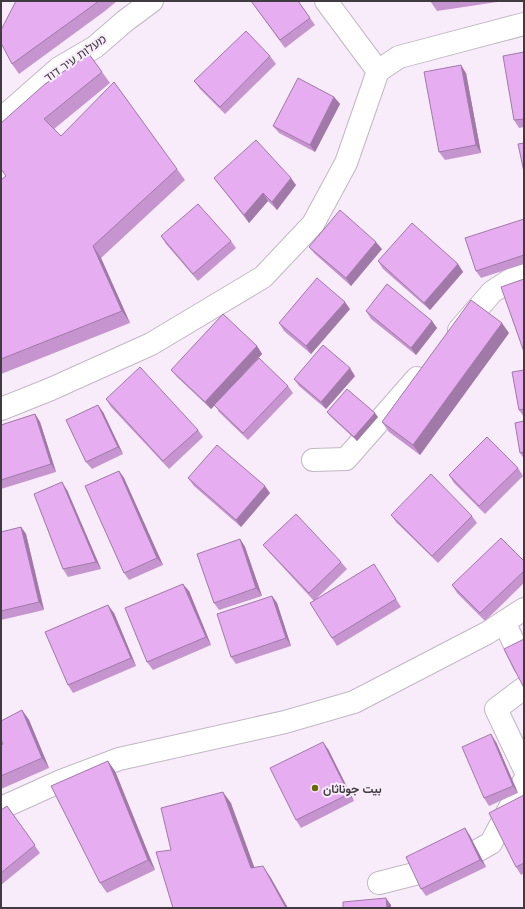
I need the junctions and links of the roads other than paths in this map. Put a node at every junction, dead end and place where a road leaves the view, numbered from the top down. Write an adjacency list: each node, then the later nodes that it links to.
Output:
1 (152, 1): 5 (street, מעלות עיר דוד)
2 (326, 1): 4 (street)
3 (524, 24): 4 (street)
4 (378, 71): 9 (street)
5 (1, 119)
6 (524, 271): 7 (street)
7 (445, 346)
8 (430, 364): 10 (street)
9 (1, 409)
10 (313, 460)
11 (524, 609): 12 (street)
12 (504, 622): 13 (street); 17 (street)
13 (524, 664)
14 (524, 688): 15 (street)
15 (524, 768)
16 (524, 781): 18 (street)
17 (1, 808)
18 (379, 882)

